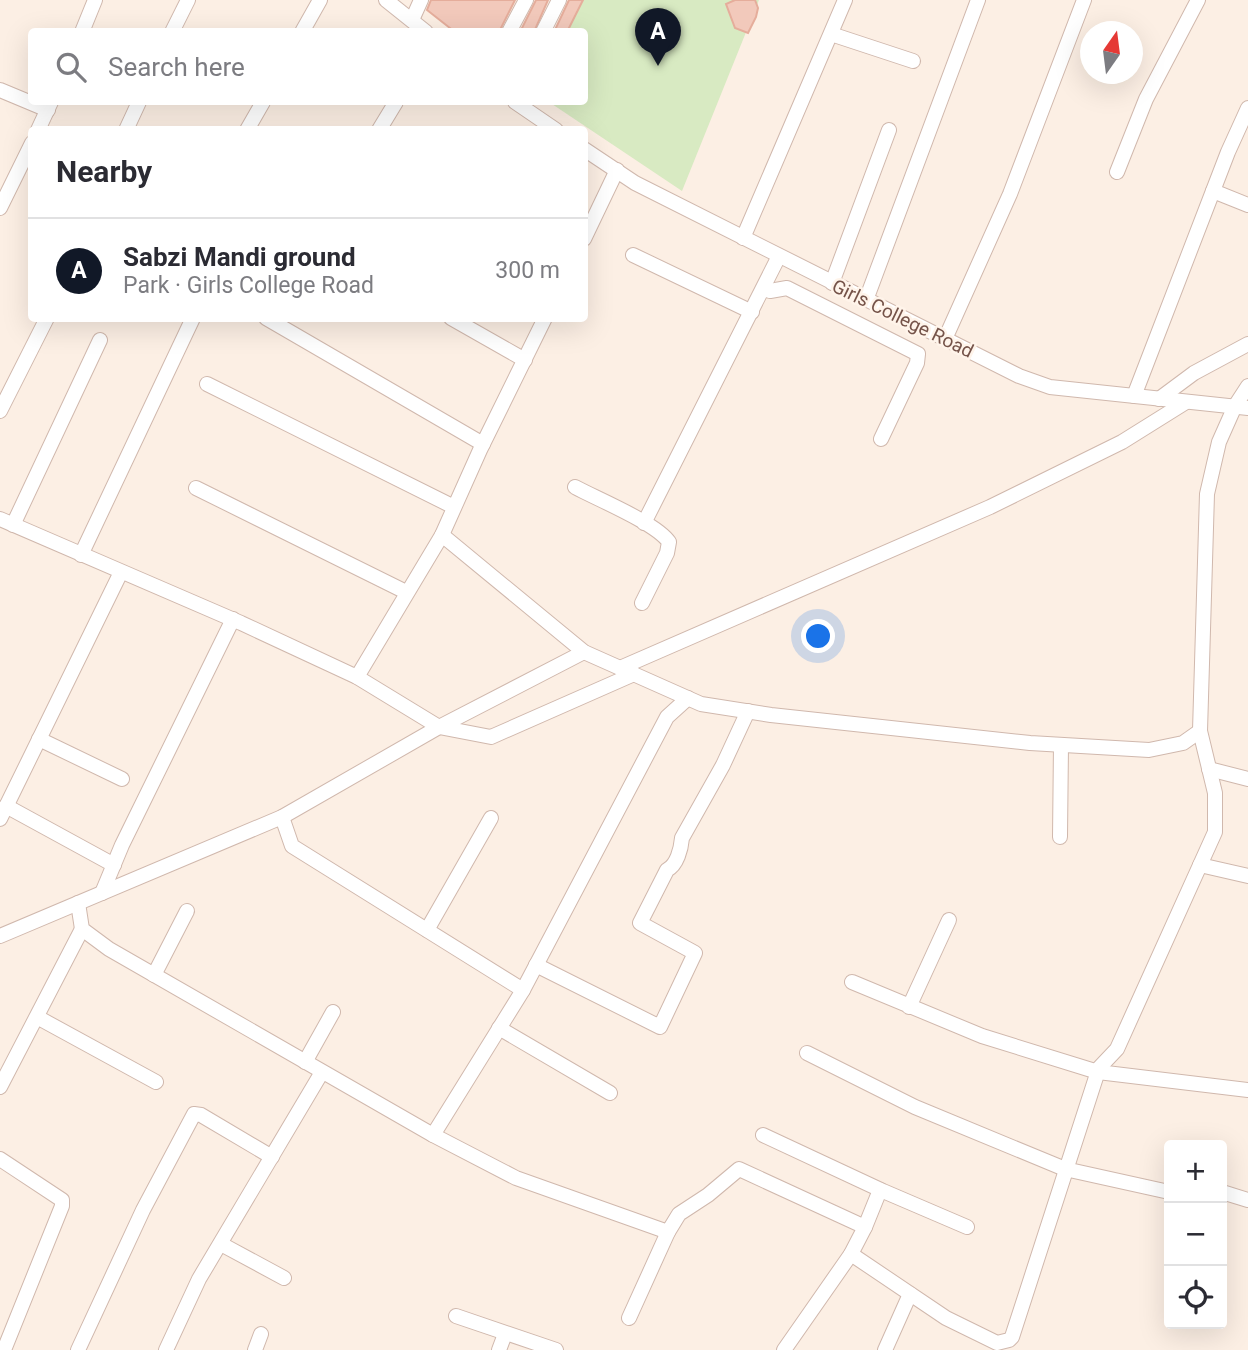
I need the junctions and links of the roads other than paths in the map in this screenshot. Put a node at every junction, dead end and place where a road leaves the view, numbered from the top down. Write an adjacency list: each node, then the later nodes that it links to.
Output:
1 (95, 0): 13 (street)
2 (188, 0): 14 (street)
3 (320, 0): 15 (street)
4 (386, 0): 12 (street)
5 (421, 0): 12 (street)
6 (526, 0): 17 (street)
7 (559, 0): 18 (street)
8 (845, 0): 19 (street)
9 (978, 0): 50 (street)
10 (1084, 0): 57 (street)
11 (1198, 0): 39 (street)
12 (412, 20): 16 (street)
13 (84, 28)
14 (174, 28)
15 (304, 28)
16 (421, 28)
17 (511, 28)
18 (545, 28)
19 (831, 34): 20 (street); 45 (street)
20 (913, 61)
21 (0, 90): 22 (street)
22 (28, 99)
23 (138, 105): 30 (street)
24 (260, 105): 31 (street)
25 (394, 105): 32 (street)
26 (518, 105): 33 (street)
27 (50, 106): 29 (street)
28 (1248, 108): 41 (street)
29 (40, 126)
30 (128, 126)
31 (249, 126)
32 (381, 126)
33 (550, 126)
34 (888, 130): 48 (street)
35 (28, 151): 40 (street)
36 (588, 152): 37 (street, Girls College Road)
37 (617, 170): 44 (street); 45 (street, Girls College Road)
38 (0, 172): 40 (street)
39 (1117, 172)
40 (14, 178): 43 (street)
41 (1213, 191): 42 (street); 63 (street)
42 (1248, 205)
43 (0, 208)
44 (588, 231)
45 (743, 238): 47 (street, Girls College Road)
46 (633, 255): 51 (street)
47 (779, 256): 48 (street, Girls College Road); 49 (street)
48 (832, 283): 50 (street, Girls College Road)
49 (764, 289): 51 (street); 68 (street)
50 (866, 300): 57 (street, Girls College Road)
51 (752, 312): 74 (street)
52 (45, 322): 67 (street)
53 (191, 322): 76 (street)
54 (273, 322): 69 (street)
55 (458, 322): 60 (street)
56 (543, 322): 60 (street)
57 (945, 339): 63 (street, Girls College Road)
58 (100, 340): 73 (street)
59 (1248, 344): 64 (street)
60 (525, 360): 69 (street)
61 (207, 384): 72 (street)
62 (1248, 386): 66 (street)
63 (1134, 396): 64 (street, Girls College Road)
64 (1159, 399): 65 (street, Girls College Road)
65 (1186, 402): 66 (street, Girls College Road); 82 (street)
66 (1241, 407): 88 (street)
67 (0, 411)
68 (881, 439)
69 (483, 444): 72 (street)
70 (575, 487): 74 (street)
71 (196, 488): 78 (street)
72 (454, 507): 75 (street)
73 (6, 522): 76 (street)
74 (644, 523): 79 (street)
75 (442, 535): 78 (street); 81 (street)
76 (81, 555): 77 (street)
77 (121, 572): 80 (street); 89 (street)
78 (406, 592): 84 (street)
79 (642, 603)
80 (233, 619): 84 (street); 98 (street)
81 (584, 652): 82 (street); 87 (street)
82 (620, 668): 83 (street)
83 (634, 674): 85 (street); 87 (street)
84 (357, 677): 87 (street)
85 (688, 698): 86 (street); 108 (street)
86 (748, 711): 90 (street); 108 (street)
87 (439, 727): 95 (street)
88 (1200, 731): 90 (street); 91 (street)
89 (39, 739): 92 (street); 94 (street)
90 (1061, 745): 97 (street)
91 (1209, 769): 93 (street); 99 (street)
92 (122, 779)
93 (1248, 779)
94 (3, 813): 98 (street)
95 (282, 817): 101 (street); 106 (street)
96 (491, 818): 106 (street)
97 (1060, 837)
98 (114, 865): 101 (street)
99 (1200, 865): 100 (street); 119 (street)
100 (1248, 876)
101 (102, 893): 102 (street)
102 (78, 903): 105 (street); 107 (street)
103 (187, 911): 109 (street)
104 (949, 920): 112 (street)
105 (82, 929): 109 (street); 114 (street)
106 (427, 930): 111 (street)
107 (0, 936)
108 (536, 965): 111 (street)
109 (154, 975): 117 (street)
110 (852, 982): 112 (street)
111 (523, 990): 115 (street)
112 (909, 1007): 119 (street)
113 (333, 1012): 117 (street)
114 (37, 1017): 120 (street); 121 (street)
115 (499, 1028): 123 (street); 124 (street)
116 (807, 1053): 128 (street)
117 (305, 1062): 118 (street)
118 (322, 1072): 124 (street); 126 (street)
119 (1098, 1072): 122 (street); 128 (street)
120 (156, 1082)
121 (0, 1087)
122 (1248, 1090)
123 (610, 1093)
124 (433, 1135): 135 (street)
125 (763, 1135): 129 (street)
126 (272, 1157): 136 (street); 145 (street)
127 (0, 1160): 144 (street)
128 (1065, 1168): 130 (street); 139 (street)
129 (880, 1190): 133 (street); 134 (street)
130 (1164, 1191)
131 (1227, 1194): 132 (street)
132 (1248, 1200)
133 (865, 1227): 135 (street); 137 (street)
134 (967, 1227)
135 (668, 1232): 141 (street)
136 (221, 1244): 138 (street); 146 (street)
137 (851, 1254): 139 (street); 150 (street)
138 (284, 1278)
139 (910, 1294): 151 (street)
140 (456, 1316): 143 (street)
141 (629, 1318)
142 (261, 1334): 147 (street)
143 (505, 1334): 148 (street); 149 (street)
144 (5, 1350)
145 (78, 1350)
146 (166, 1350)
147 (255, 1350)
148 (499, 1350)
149 (556, 1350)
150 (784, 1350)
151 (885, 1350)

